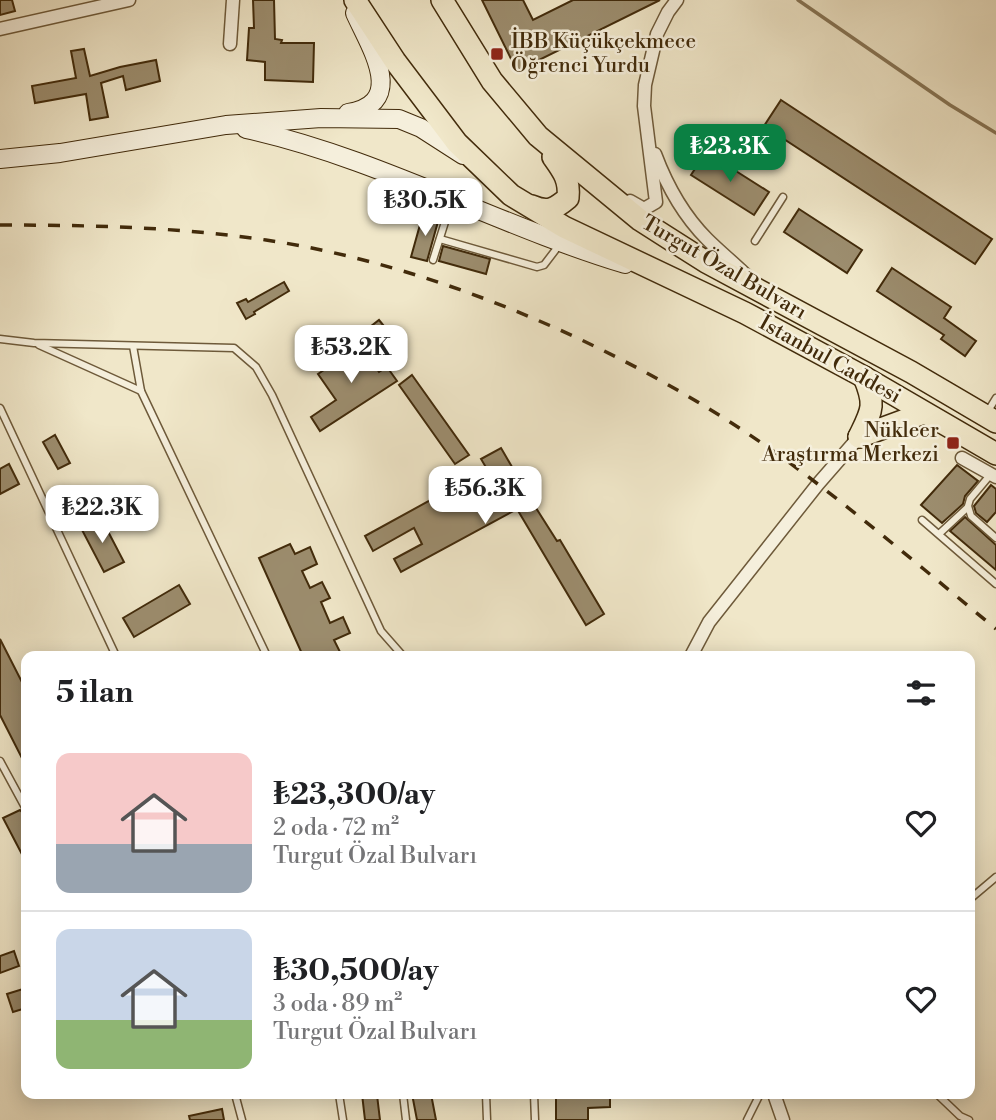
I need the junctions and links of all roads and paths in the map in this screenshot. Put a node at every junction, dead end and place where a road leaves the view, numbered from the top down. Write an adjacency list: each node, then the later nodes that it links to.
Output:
1 (129, 0): 7 (street)
2 (233, 0): 8 (street)
3 (350, 0): 9 (street)
4 (355, 0): 14 (main road, Turgut Özal Bulvarı)
5 (442, 0): 12 (main road, Turgut Özal Bulvarı)
6 (677, 0): 11 (street)
7 (0, 29)
8 (230, 44)
9 (321, 118): 10 (street); 14 (street)
10 (226, 125): 13 (street); 21 (street)
11 (648, 135): 15 (street); 24 (street)
12 (538, 136): 15 (main road, Turgut Özal Bulvarı); 16 (main road)
13 (0, 159)
14 (482, 167): 16 (main road, Turgut Özal Bulvarı)
15 (583, 174): 24 (main road, Turgut Özal Bulvarı)
16 (511, 195): 23 (main road, Turgut Özal Bulvarı)
17 (783, 197): 20 (lane)
18 (445, 222): 19 (lane)
19 (440, 239): 21 (lane); 22 (lane)
20 (755, 241)
21 (561, 243): 23 (street)
22 (433, 260)
23 (660, 273): 28 (main road, İstanbul Caddesi)
24 (760, 290): 31 (main road, Turgut Özal Bulvarı)
25 (0, 339): 26 (lane)
26 (34, 343): 27 (lane); 29 (lane)
27 (134, 346): 29 (lane); 43 (lane)
28 (864, 377): 32 (main road, İstanbul Caddesi); 33 (main road)
29 (141, 391): 42 (lane)
30 (0, 408): 41 (lane)
31 (992, 412)
32 (924, 413): 33 (main road); 35 (main road, İstanbul Caddesi)
33 (859, 438): 44 (street)
34 (962, 458): 35 (street)
35 (994, 468): 36 (lane)
36 (968, 507): 38 (lane); 39 (lane)
37 (922, 520): 38 (lane)
38 (939, 534): 40 (lane)
39 (996, 538)
40 (996, 584)
41 (114, 651)
42 (265, 651)
43 (399, 651)
44 (694, 651)
45 (0, 761): 46 (lane)
46 (21, 800)
47 (996, 877): 48 (lane)
48 (975, 894)
49 (236, 1099): 57 (lane)
50 (340, 1099): 58 (lane)
51 (404, 1099): 59 (lane)
52 (486, 1099): 60 (lane)
53 (534, 1099): 61 (lane)
54 (758, 1099): 62 (lane)
55 (776, 1099): 63 (street)
56 (942, 1099): 64 (lane)
57 (242, 1120)
58 (342, 1120)
59 (406, 1120)
60 (487, 1120)
61 (535, 1120)
62 (747, 1120)
63 (783, 1120)
64 (969, 1120)

